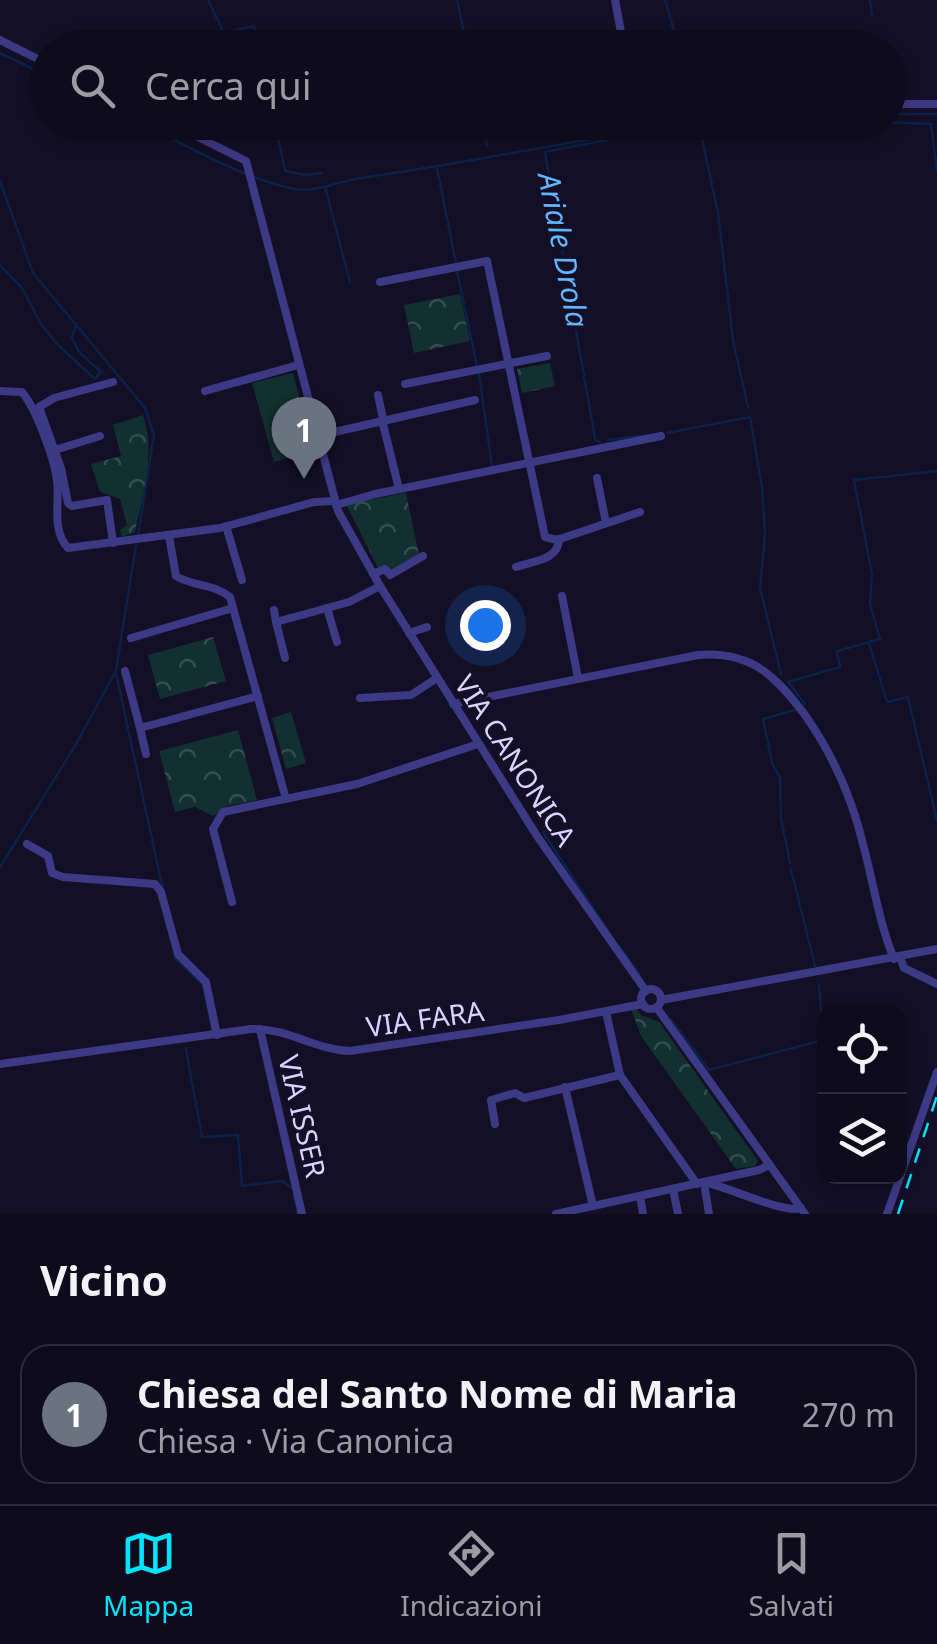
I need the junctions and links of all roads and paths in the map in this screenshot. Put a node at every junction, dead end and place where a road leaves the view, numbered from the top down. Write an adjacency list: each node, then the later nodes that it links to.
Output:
1 (615, 0): 2 (street)
2 (621, 30)
3 (0, 40): 4 (street)
4 (30, 55)
5 (907, 104): 6 (street)
6 (937, 104)
7 (204, 140): 11 (street, VIA CANONICA)
8 (380, 282): 10 (street)
9 (547, 356): 10 (street)
10 (508, 364): 13 (street); 23 (street)
11 (298, 365): 15 (street); 20 (street, VIA CANONICA)
12 (113, 382): 22 (street)
13 (405, 384)
14 (0, 391): 32 (street)
15 (205, 391)
16 (378, 395): 18 (street)
17 (475, 400): 18 (street)
18 (382, 420): 20 (street); 25 (street)
19 (100, 436): 22 (street)
20 (317, 436): 26 (street, VIA CANONICA)
21 (661, 436): 23 (street)
22 (55, 450): 32 (street)
23 (530, 463): 25 (street); 31 (street)
24 (597, 478): 28 (street)
25 (399, 489): 26 (street)
26 (334, 499): 29 (street); 35 (street, VIA CANONICA)
27 (640, 512): 28 (street)
28 (606, 523): 31 (street)
29 (226, 526): 30 (street); 36 (street)
30 (169, 536): 32 (street); 39 (street)
31 (559, 539): 34 (street)
32 (113, 543)
33 (423, 556): 35 (street)
34 (516, 566)
35 (372, 574): 37 (street, VIA CANONICA)
36 (242, 580)
37 (380, 586): 40 (street); 44 (street, VIA CANONICA)
38 (562, 596): 50 (street)
39 (233, 608): 45 (street); 51 (street)
40 (327, 608): 42 (street); 46 (street)
41 (274, 610): 42 (street)
42 (276, 622): 47 (street)
43 (427, 627): 44 (street)
44 (409, 633): 49 (street, VIA CANONICA)
45 (131, 638)
46 (337, 642)
47 (285, 658)
48 (126, 671): 54 (street)
49 (437, 678): 52 (street); 53 (street, VIA CANONICA)
50 (578, 678): 53 (street); 61 (street)
51 (258, 696): 54 (street); 57 (street)
52 (360, 698)
53 (453, 704): 55 (street, VIA CANONICA)
54 (140, 728): 56 (street)
55 (478, 744): 57 (street); 63 (street, VIA CANONICA)
56 (146, 754)
57 (286, 799): 59 (street)
58 (28, 844): 68 (street)
59 (232, 902)
60 (937, 949): 61 (street)
61 (897, 958): 62 (street); 65 (street)
62 (937, 984)
63 (646, 992): 64 (street); 65 (street)
64 (643, 1004): 65 (street); 66 (street, VIA FARA)
65 (659, 1004): 74 (street)
66 (606, 1012): 67 (street, VIA FARA); 71 (street)
67 (260, 1029): 68 (street, VIA FARA); 83 (street, VIA ISSER)
68 (216, 1035): 69 (street, VIA FARA)
69 (0, 1064)
70 (937, 1072): 89 (street)
71 (620, 1075): 72 (street); 76 (street)
72 (565, 1088): 73 (street); 81 (street)
73 (496, 1124)
74 (769, 1164): 75 (street); 82 (street)
75 (738, 1174): 76 (street); 78 (street)
76 (700, 1183): 77 (street); 78 (street); 87 (street)
77 (673, 1189): 79 (street); 86 (street)
78 (732, 1189): 80 (street)
79 (640, 1196): 81 (street); 85 (street)
80 (766, 1202): 82 (street); 88 (street)
81 (593, 1206): 84 (street)
82 (803, 1211)
83 (302, 1214)
84 (556, 1214)
85 (644, 1214)
86 (678, 1214)
87 (709, 1214)
88 (765, 1214)
89 (887, 1214)

